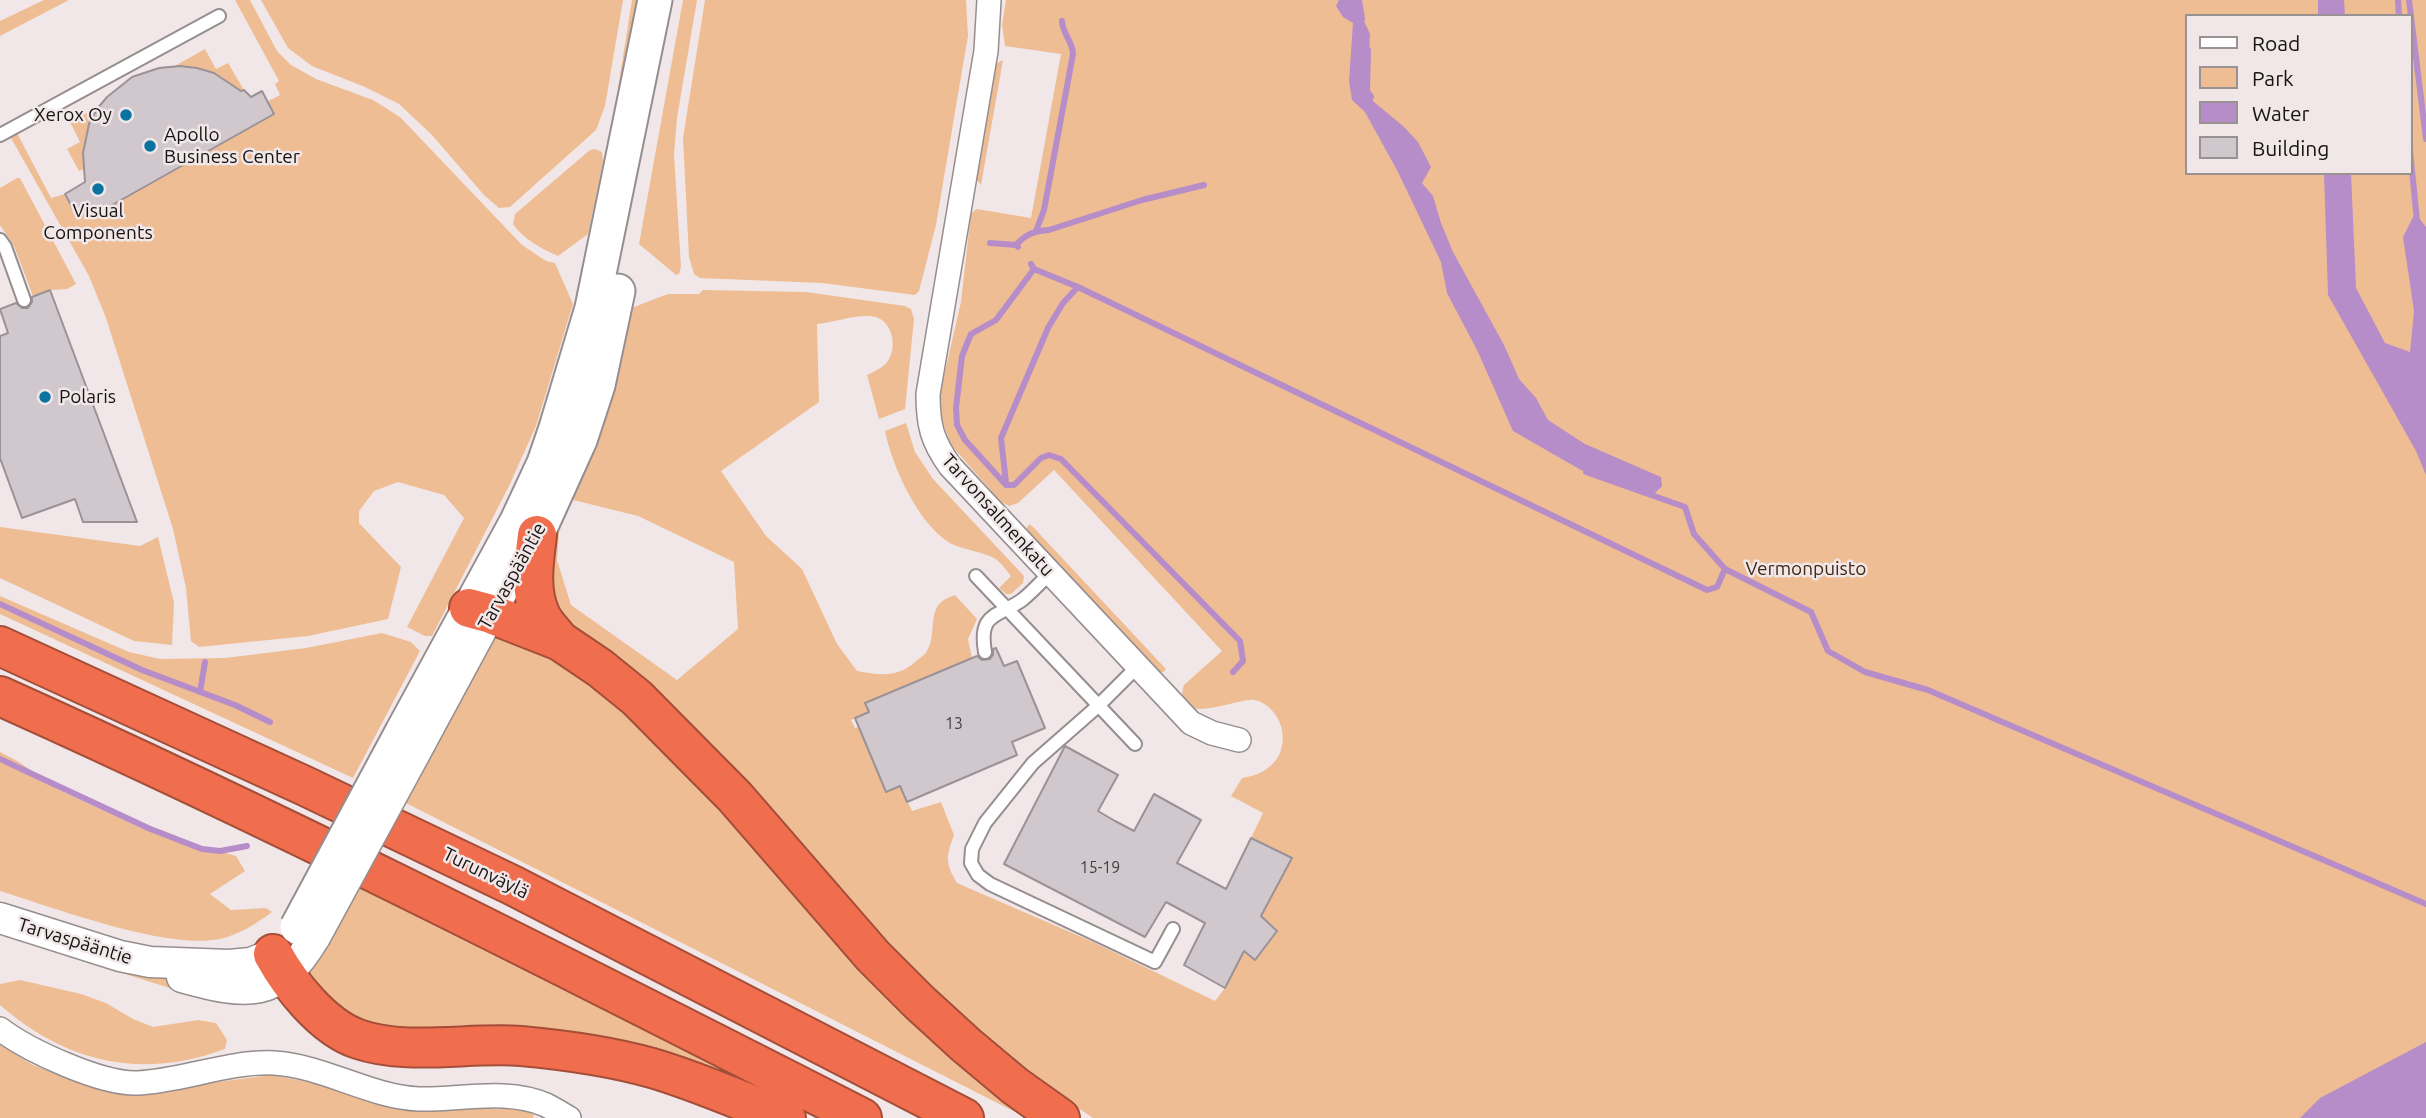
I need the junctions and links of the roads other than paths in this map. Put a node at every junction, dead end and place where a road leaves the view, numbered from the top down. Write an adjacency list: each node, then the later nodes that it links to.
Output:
1 (655, 0): 7 (main road, Tarvaspääntie)
2 (676, 0): 7 (main road, Tarvaspääntie)
3 (989, 0): 11 (street, Tarvonsalmenkatu)
4 (219, 16): 5 (lane)
5 (0, 135)
6 (0, 240): 8 (lane)
7 (618, 240): 9 (main road, Tarvaspääntie)
8 (24, 300)
9 (603, 311): 10 (main road, Tarvaspääntie); 14 (main road, Tarvaspääntie)
10 (537, 535): 14 (street, Tarvaspääntie); 15 (highway)
11 (1050, 573): 13 (lane); 18 (street, Tarvonsalmenkatu)
12 (976, 576): 13 (lane)
13 (1007, 608): 17 (lane); 20 (lane)
14 (480, 611): 15 (highway); 25 (main road, Tarvaspääntie, bridge)
15 (560, 641): 31 (highway)
16 (0, 646): 30 (highway, Turunväylä)
17 (985, 652)
18 (1137, 667): 20 (lane); 21 (street, Tarvonsalmenkatu)
19 (0, 696): 29 (highway)
20 (1098, 706): 22 (lane); 24 (lane)
21 (1240, 740)
22 (1135, 744)
23 (0, 918): 25 (street, Tarvaspääntie)
24 (1173, 929)
25 (293, 949): 28 (highway)
26 (0, 1029): 27 (street)
27 (569, 1118)
28 (786, 1118)
29 (862, 1118)
30 (964, 1118)
31 (1059, 1118)

